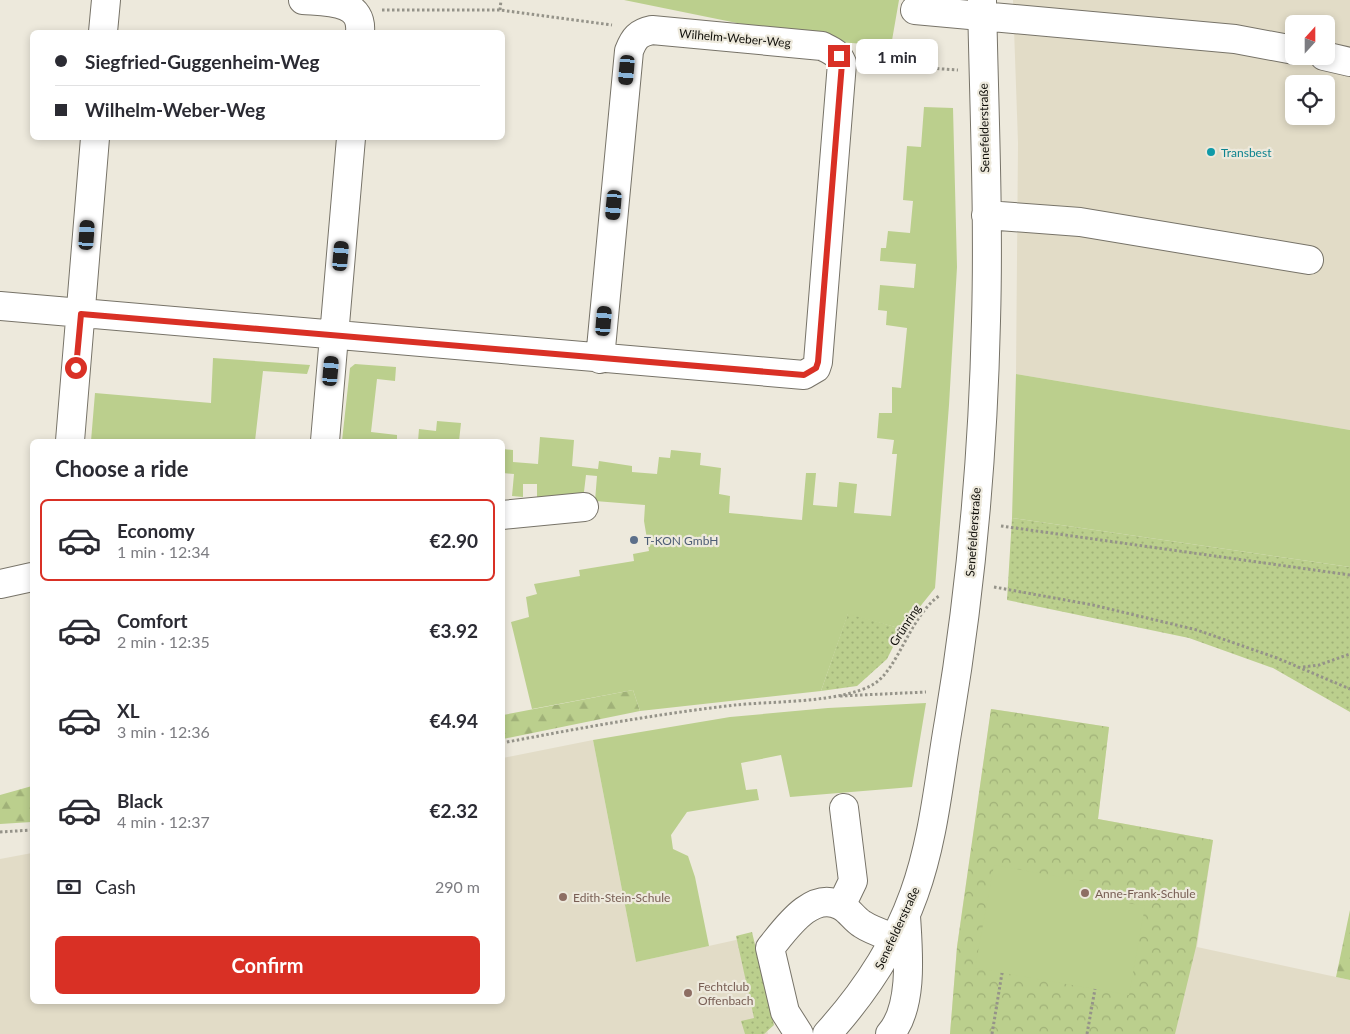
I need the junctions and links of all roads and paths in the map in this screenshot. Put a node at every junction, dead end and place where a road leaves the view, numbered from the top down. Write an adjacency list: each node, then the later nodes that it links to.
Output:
1 (106, 0): 8 (street)
2 (304, 0): 7 (street)
3 (501, 0): 5 (path)
4 (982, 9): 6 (street); 10 (street); 14 (street, Senefelderstraße)
5 (500, 10): 7 (path); 9 (path)
6 (915, 10)
7 (357, 21)
8 (103, 30)
9 (652, 30): 13 (street, Wilhelm-Weber-Weg); 22 (street)
10 (1285, 48)
11 (1335, 59): 12 (street)
12 (1350, 62)
13 (842, 63): 14 (path); 22 (street)
14 (984, 72): 17 (street, Senefelderstraße)
15 (95, 140): 20 (street)
16 (351, 140): 21 (street)
17 (986, 215): 18 (street); 27 (street, Senefelderstraße)
18 (1310, 260)
19 (0, 306): 20 (street)
20 (81, 314): 21 (street); 23 (street)
21 (334, 336): 22 (street); 24 (street)
22 (600, 359)
23 (70, 439)
24 (325, 439)
25 (584, 507): 26 (street)
26 (505, 515)
27 (974, 523): 28 (path); 30 (street, Senefelderstraße)
28 (1350, 575)
29 (30, 577): 31 (street)
30 (969, 582): 33 (path); 35 (street, Senefelderstraße); 36 (path, Grünring)
31 (0, 584)
32 (1350, 654): 33 (path)
33 (1302, 668): 34 (path)
34 (1350, 689)
35 (954, 690): 36 (path); 42 (street, Senefelderstraße)
36 (829, 697): 37 (path, Grünring)
37 (505, 742)
38 (844, 808): 41 (street)
39 (30, 830): 40 (path)
40 (0, 832)
41 (841, 906): 43 (street); 46 (street)
42 (906, 914): 43 (street, Senefelderstraße); 48 (street)
43 (894, 938): 47 (street, Senefelderstraße)
44 (1002, 973): 49 (path)
45 (1095, 989): 50 (path)
46 (799, 1034)
47 (828, 1034)
48 (890, 1034)
49 (992, 1034)
50 (1087, 1034)

